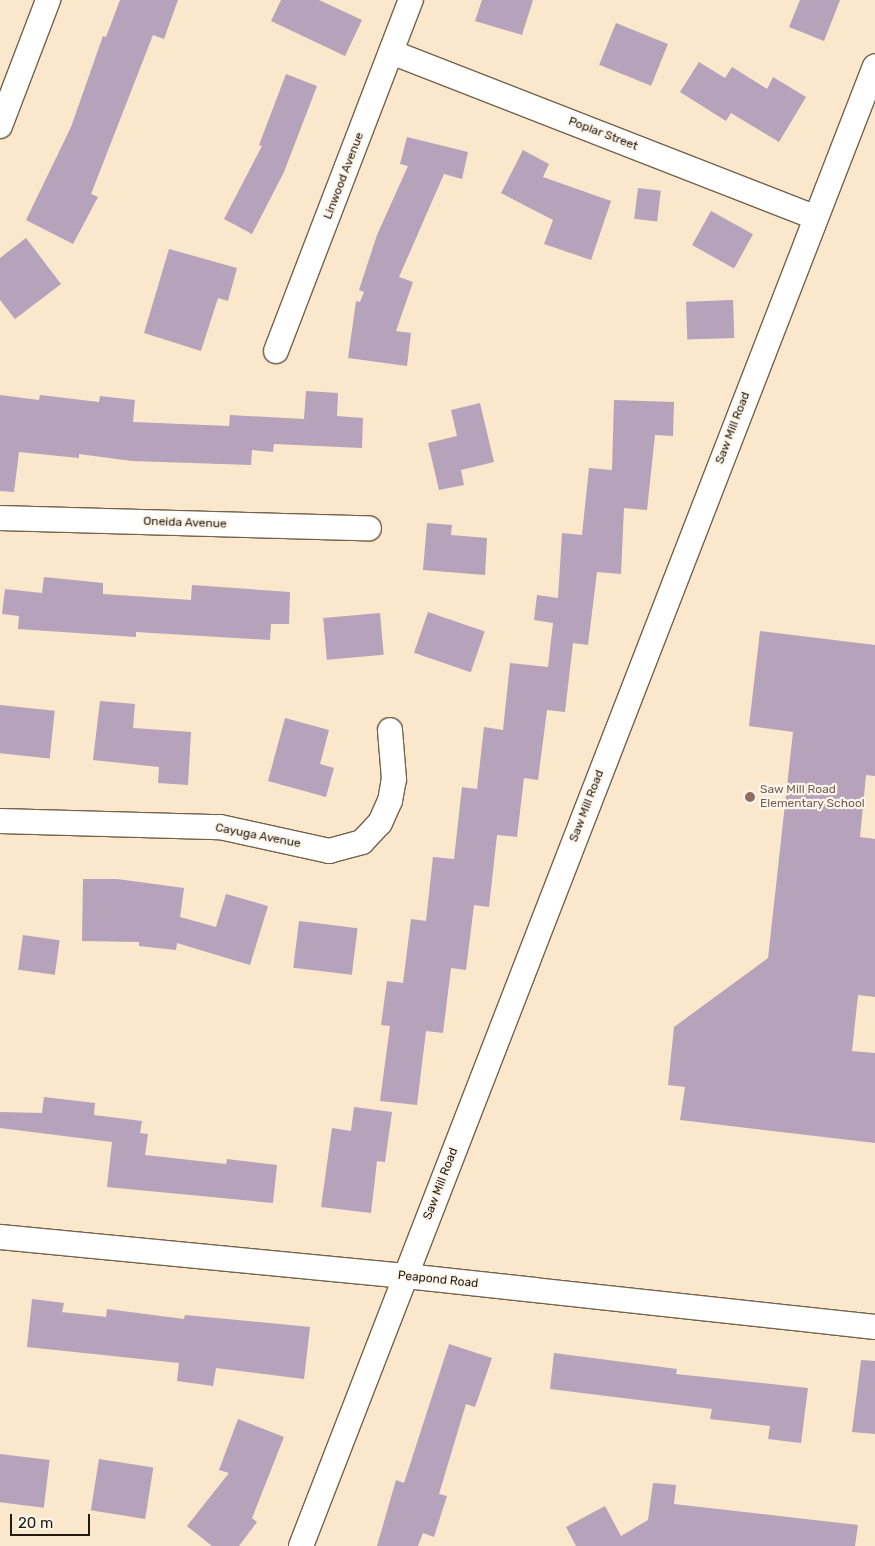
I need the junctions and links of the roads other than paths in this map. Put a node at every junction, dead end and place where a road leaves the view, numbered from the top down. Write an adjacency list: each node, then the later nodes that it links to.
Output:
1 (48, 0): 5 (street)
2 (411, 0): 3 (street, Linwood Avenue)
3 (392, 52): 6 (street, Poplar Street); 7 (street, Linwood Avenue)
4 (875, 66): 6 (street, Saw Mill Road)
5 (0, 126)
6 (815, 217): 13 (street, Saw Mill Road)
7 (276, 351)
8 (0, 518): 9 (street, Oneida Avenue)
9 (369, 528)
10 (390, 730): 11 (street, Cayuga Avenue)
11 (0, 821)
12 (0, 1237): 13 (street, Peapond Road)
13 (406, 1276): 14 (street, Peapond Road); 15 (street, Saw Mill Road)
14 (875, 1327)
15 (301, 1546)

